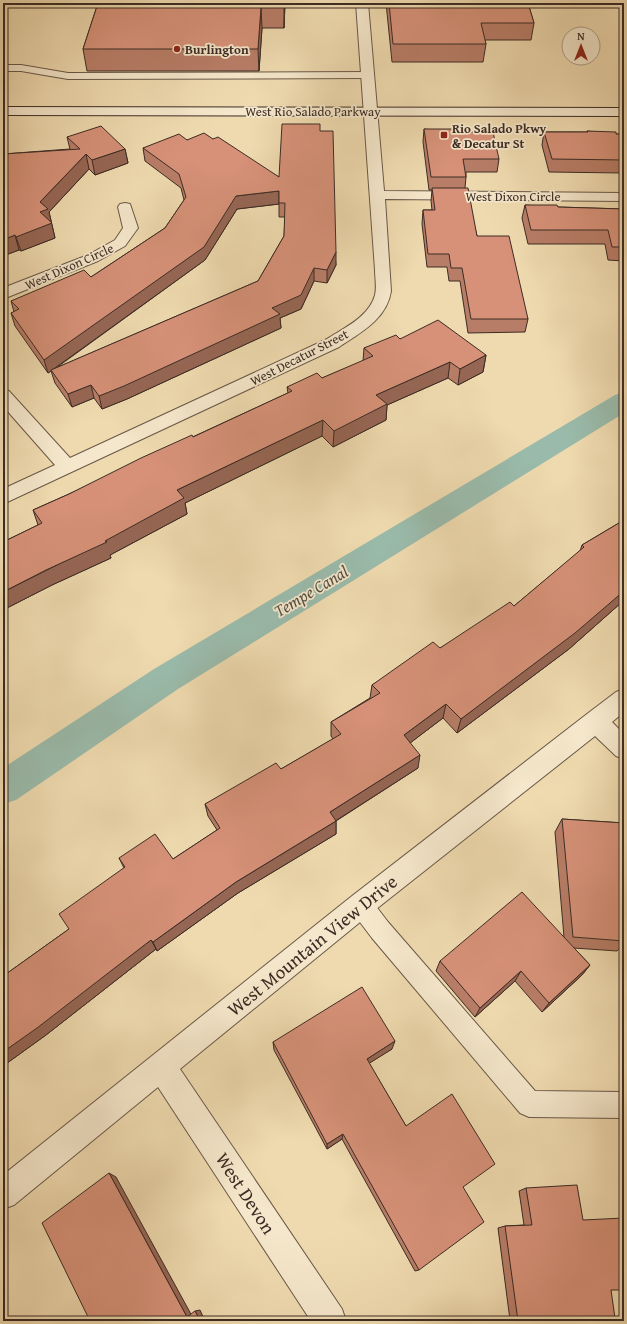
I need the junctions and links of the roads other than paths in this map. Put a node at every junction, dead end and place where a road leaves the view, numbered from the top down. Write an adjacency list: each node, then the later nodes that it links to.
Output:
1 (362, 3): 3 (street, West Decatur Street)
2 (3, 68): 3 (lane)
3 (369, 75): 5 (street, West Decatur Street)
4 (3, 111): 5 (street, West Rio Salado Parkway)
5 (371, 111): 6 (street, West Rio Salado Parkway); 7 (street, West Decatur Street)
6 (624, 112)
7 (377, 195): 8 (street, West Dixon Circle); 12 (street, West Decatur Street)
8 (624, 196)
9 (125, 207): 10 (street, West Dixon Circle)
10 (3, 294)
11 (3, 395): 12 (street)
12 (67, 467): 13 (street, West Decatur Street)
13 (3, 498)
14 (624, 699): 15 (street, West Mountain View Drive)
15 (595, 721): 16 (street); 17 (street, West Mountain View Drive)
16 (624, 749)
17 (361, 905): 18 (street, West Mountain View Drive); 19 (lane)
18 (160, 1066): 20 (street, West Mountain View Drive); 21 (street, West Devon)
19 (624, 1105)
20 (3, 1194)
21 (330, 1321)

